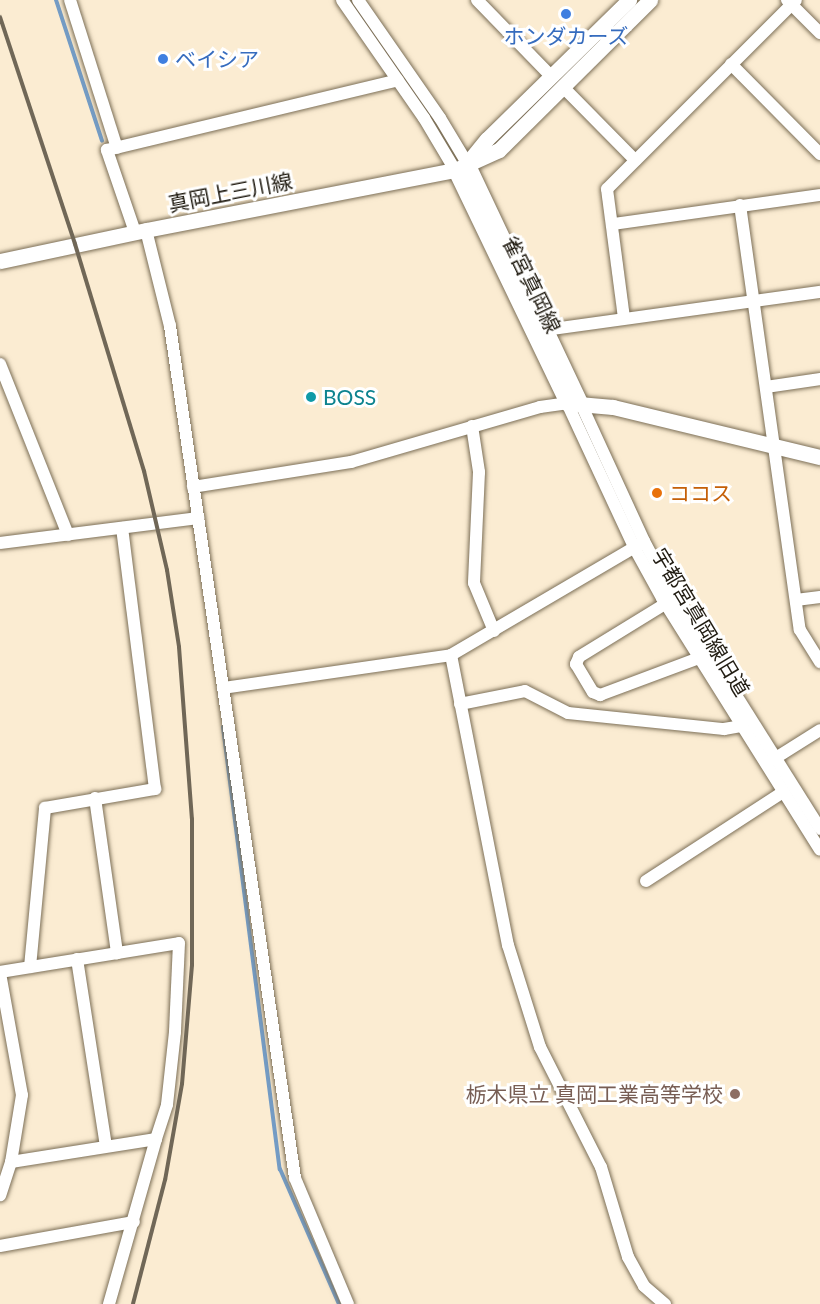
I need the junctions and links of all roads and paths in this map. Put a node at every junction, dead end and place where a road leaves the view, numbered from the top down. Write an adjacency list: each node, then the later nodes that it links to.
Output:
1 (70, 0): 13 (street)
2 (342, 0): 11 (street)
3 (358, 0): 16 (street)
4 (477, 0): 10 (street)
5 (629, 0): 10 (main road)
6 (650, 0): 12 (main road, 真岡上三川線)
7 (792, 1): 8 (street); 9 (street)
8 (820, 33)
9 (731, 64): 14 (street); 15 (street)
10 (551, 76): 16 (main road)
11 (398, 80): 13 (street); 16 (street)
12 (563, 87): 15 (street); 16 (main road, 真岡上三川線)
13 (117, 148): 20 (street)
14 (820, 154)
15 (634, 160): 19 (street)
16 (461, 167): 20 (main road, 真岡上三川線); 25 (main road, 雀宮真岡線); 29 (main road, 雀宮真岡線)
17 (820, 195): 18 (street)
18 (740, 206): 19 (street); 23 (street)
19 (613, 224): 24 (street)
20 (141, 231): 21 (main road, 真岡上三川線); 33 (street)
21 (0, 261)
22 (820, 292): 23 (street)
23 (753, 301): 24 (street); 28 (street)
24 (624, 318): 25 (street)
25 (545, 330): 29 (main road, 雀宮真岡線)
26 (0, 364): 36 (street)
27 (820, 380): 28 (street)
28 (766, 387): 31 (street)
29 (574, 403): 30 (street); 31 (main road); 38 (street, 宇都宮真岡線旧道)
30 (472, 426): 33 (street); 42 (street)
31 (773, 446): 32 (main road); 40 (street)
32 (820, 457)
33 (193, 487): 34 (street)
34 (198, 518): 35 (street); 46 (street)
35 (122, 528): 36 (street); 52 (street)
36 (68, 535): 37 (street)
37 (0, 543)
38 (639, 544): 41 (street, 宇都宮真岡線旧道); 42 (street); 50 (street, 宇都宮真岡線旧道)
39 (820, 597): 40 (street)
40 (796, 600): 45 (street)
41 (665, 604): 44 (street, 宇都宮真岡線旧道); 44 (street)
42 (494, 631): 43 (street)
43 (451, 655): 46 (street); 47 (street)
44 (699, 658): 48 (street, 宇都宮真岡線旧道)
45 (820, 662)
46 (223, 688): 67 (street)
47 (460, 704): 48 (street); 68 (street)
48 (741, 726): 51 (street, 宇都宮真岡線旧道)
49 (820, 730): 50 (street)
50 (774, 759): 53 (street, 宇都宮真岡線旧道)
51 (783, 792): 54 (street, 宇都宮真岡線旧道); 55 (street)
52 (95, 798): 56 (street); 58 (street)
53 (820, 829)
54 (820, 850)
55 (646, 881)
56 (117, 953): 57 (street); 60 (street)
57 (77, 959): 58 (street); 61 (street)
58 (30, 967): 59 (street)
59 (0, 972): 62 (street)
60 (156, 1139): 61 (street); 64 (street)
61 (106, 1146): 62 (street)
62 (11, 1162): 63 (street)
63 (0, 1194)
64 (134, 1222): 65 (street); 66 (street)
65 (0, 1246)
66 (109, 1304)
67 (348, 1304)
68 (665, 1304)

